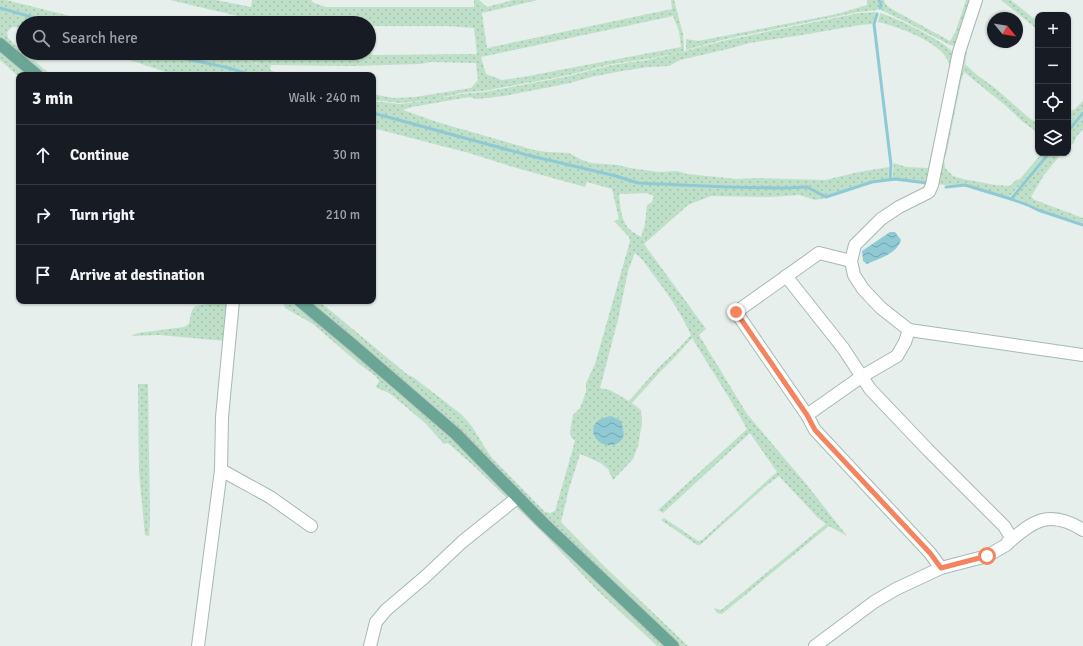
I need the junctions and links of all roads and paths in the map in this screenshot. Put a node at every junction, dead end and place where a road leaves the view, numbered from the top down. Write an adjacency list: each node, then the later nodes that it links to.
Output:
1 (976, 0): 6 (street)
2 (0, 44): 3 (main road)
3 (16, 57)
4 (19, 60): 5 (main road)
5 (33, 72)
6 (851, 261): 7 (street); 10 (street)
7 (786, 276): 12 (street); 13 (street)
8 (233, 304): 14 (street)
9 (304, 304): 15 (main road)
10 (909, 330): 11 (street); 12 (street)
11 (1083, 355)
12 (861, 377): 13 (street); 18 (street)
13 (807, 415): 19 (street)
14 (221, 470): 16 (street); 20 (street)
15 (518, 497): 21 (street); 22 (main road)
16 (311, 526)
17 (1083, 530): 18 (street)
18 (1006, 545): 19 (street)
19 (941, 568): 23 (street)
20 (198, 646)
21 (370, 646)
22 (673, 646)
23 (815, 646)

